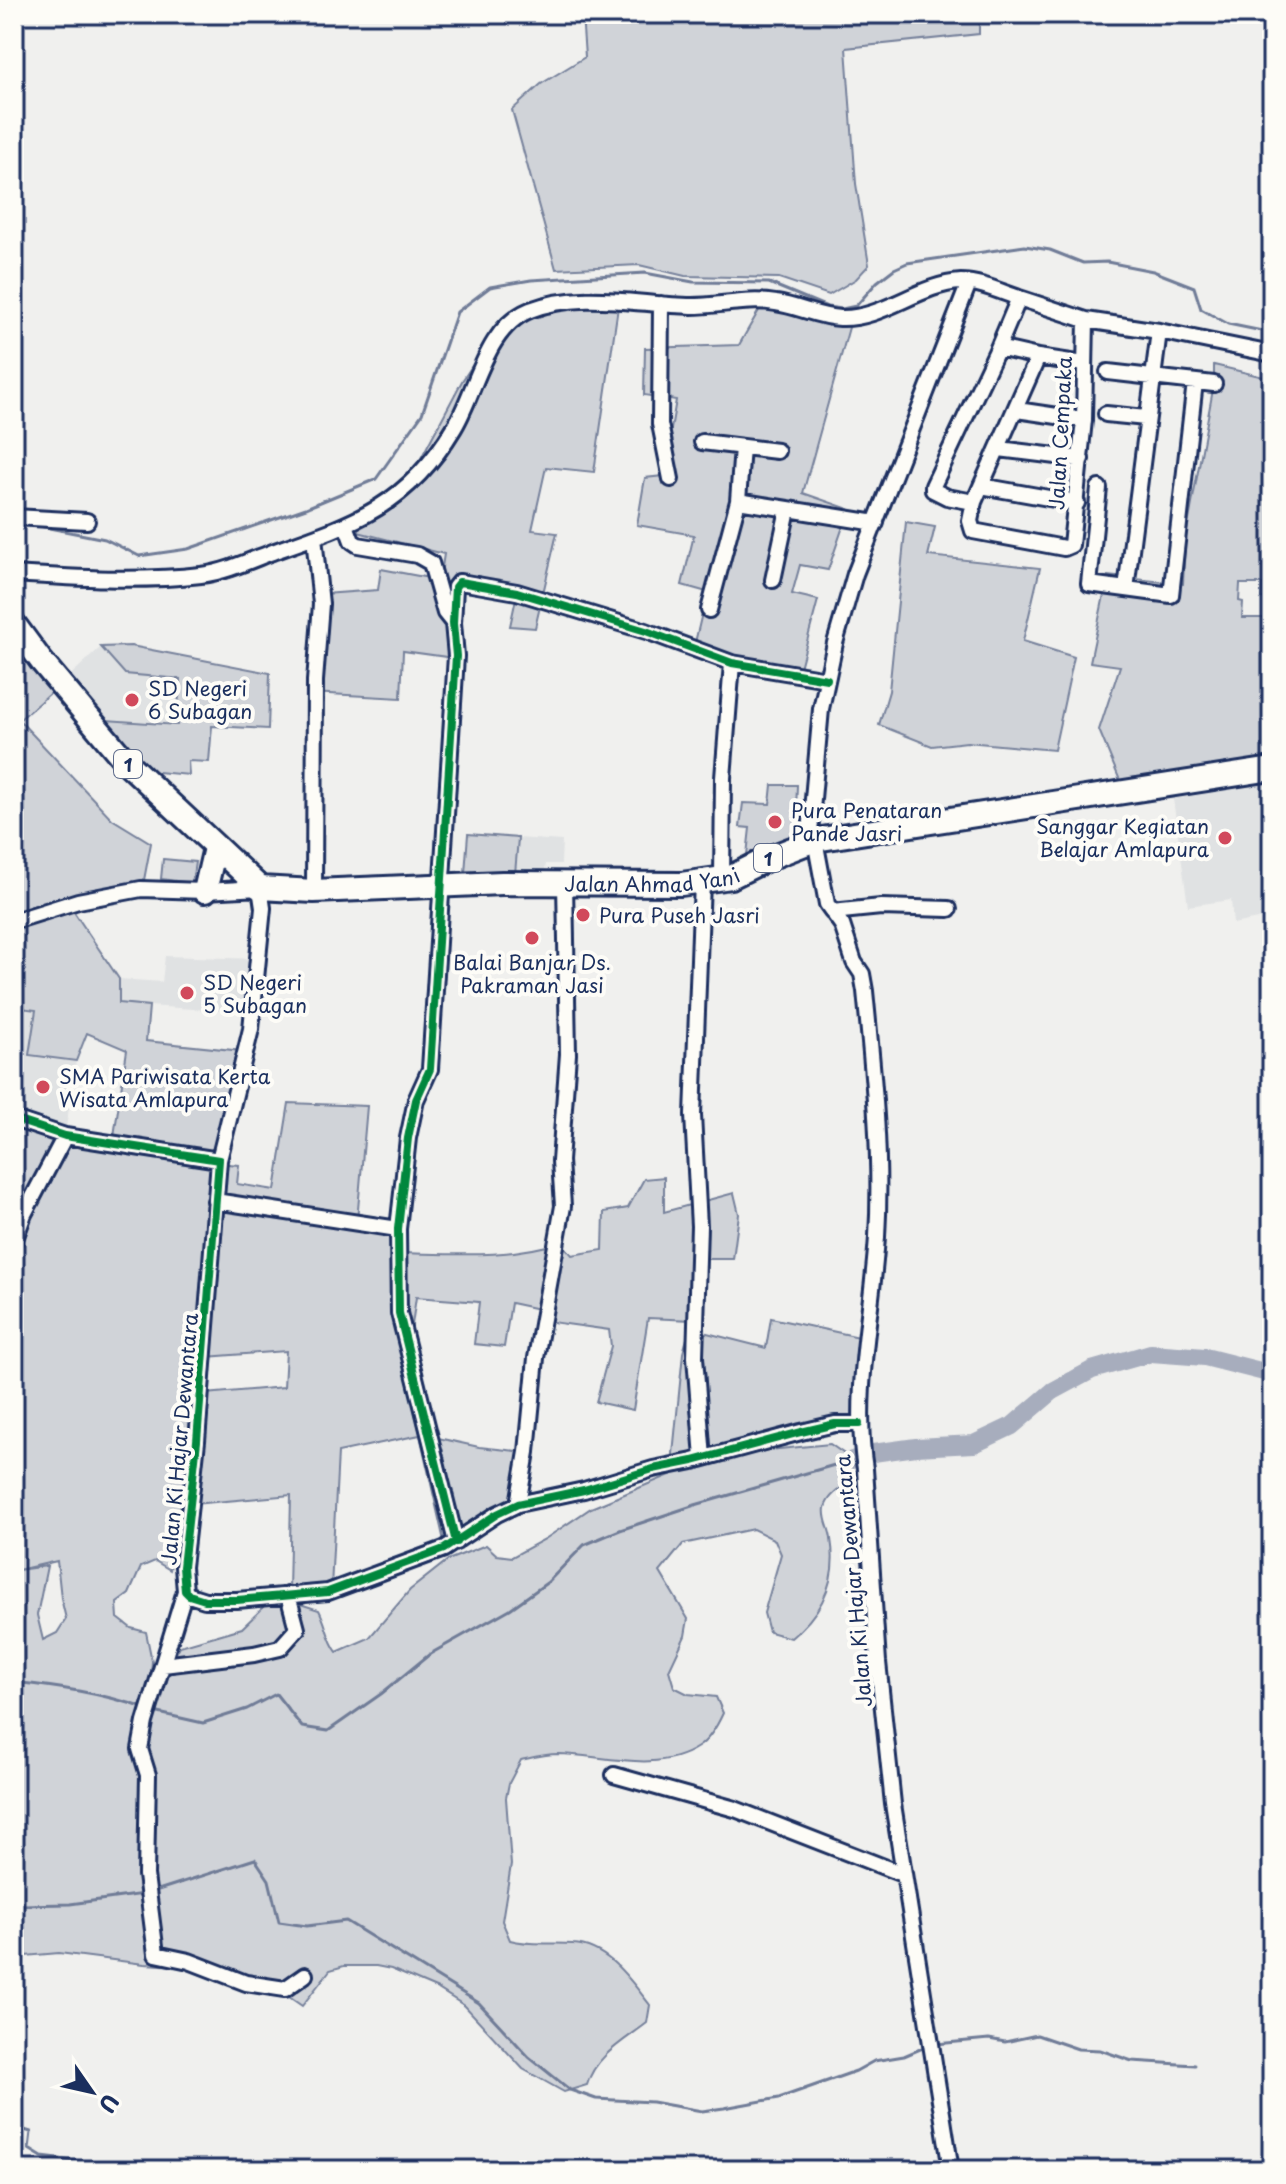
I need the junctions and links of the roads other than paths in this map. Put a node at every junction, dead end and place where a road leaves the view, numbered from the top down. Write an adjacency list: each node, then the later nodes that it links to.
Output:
1 (969, 283): 2 (street); 3 (street); 32 (street)
2 (1019, 298): 4 (street); 6 (street)
3 (661, 304): 23 (street); 33 (street)
4 (1086, 320): 5 (street); 9 (street, Jalan Cempaka)
5 (1159, 331): 7 (street); 11 (street)
6 (998, 348): 8 (street); 27 (street)
7 (1272, 354)
8 (1038, 357): 9 (street); 14 (street)
9 (1084, 364): 17 (street, Jalan Cempaka)
10 (1108, 372): 11 (street)
11 (1152, 377): 12 (street); 16 (street)
12 (1195, 382): 13 (street); 37 (street)
13 (1214, 384)
14 (1017, 410): 17 (street); 20 (street)
15 (1106, 414): 16 (street)
16 (1146, 418): 37 (street)
17 (1084, 420): 22 (street, Jalan Cempaka)
18 (702, 442): 19 (street)
19 (742, 447): 21 (street); 26 (street)
20 (999, 449): 22 (street); 24 (street)
21 (777, 451)
22 (1081, 459): 28 (street, Jalan Cempaka)
23 (671, 479)
24 (981, 486): 27 (street); 28 (street)
25 (1099, 488): 37 (street)
26 (738, 501): 29 (street); 38 (street)
27 (974, 502): 28 (street, Jalan Cempaka)
28 (1077, 503)
29 (788, 509): 32 (street); 36 (street)
30 (14, 517): 31 (street)
31 (87, 521)
32 (876, 523): 42 (street)
33 (346, 525): 34 (street); 39 (street)
34 (314, 537): 35 (street); 51 (street)
35 (14, 574)
36 (773, 580)
37 (1126, 589)
38 (709, 610)
39 (453, 623): 41 (street); 48 (street)
40 (14, 624): 45 (highway, 1)
41 (732, 663): 42 (street); 46 (street)
42 (827, 679): 44 (street)
43 (1272, 769): 44 (highway, Jalan Ahmad Yani / 1)
44 (812, 842): 46 (highway, Jalan Ahmad Yani / 1); 53 (street)
45 (215, 848): 49 (highway, 1); 50 (highway)
46 (712, 881): 47 (highway, Jalan Ahmad Yani / 1); 62 (street)
47 (565, 883): 48 (highway, Jalan Ahmad Yani / 1); 63 (street)
48 (443, 886): 51 (highway, Jalan Ahmad Yani / 1); 59 (street)
49 (260, 888): 50 (street); 51 (highway, Jalan Ahmad Yani / 1); 57 (street, Jalan Ki Hajar Dewantara)
50 (205, 891): 54 (street)
51 (314, 891)
52 (949, 909): 53 (street)
53 (832, 912): 61 (street)
54 (14, 921)
55 (14, 1119): 56 (street)
56 (65, 1136): 57 (street); 60 (street)
57 (219, 1160): 58 (street, Jalan Ki Hajar Dewantara)
58 (215, 1201): 59 (street); 65 (street, Jalan Ki Hajar Dewantara)
59 (398, 1229): 64 (street)
60 (14, 1242)
61 (859, 1424): 62 (street, Jalan Ki Hajar Dewantara); 69 (street, Jalan Ki Hajar Dewantara)
62 (703, 1458): 63 (street, Jalan Ki Hajar Dewantara)
63 (518, 1504): 64 (street, Jalan Ki Hajar Dewantara)
64 (456, 1542): 66 (street, Jalan Ki Hajar Dewantara)
65 (185, 1591): 66 (street, Jalan Ki Hajar Dewantara); 67 (street)
66 (288, 1595): 67 (street)
67 (163, 1665): 70 (street)
68 (614, 1775): 69 (street)
69 (902, 1874): 71 (street, Jalan Ki Hajar Dewantara)
70 (305, 1975)
71 (951, 2170)

